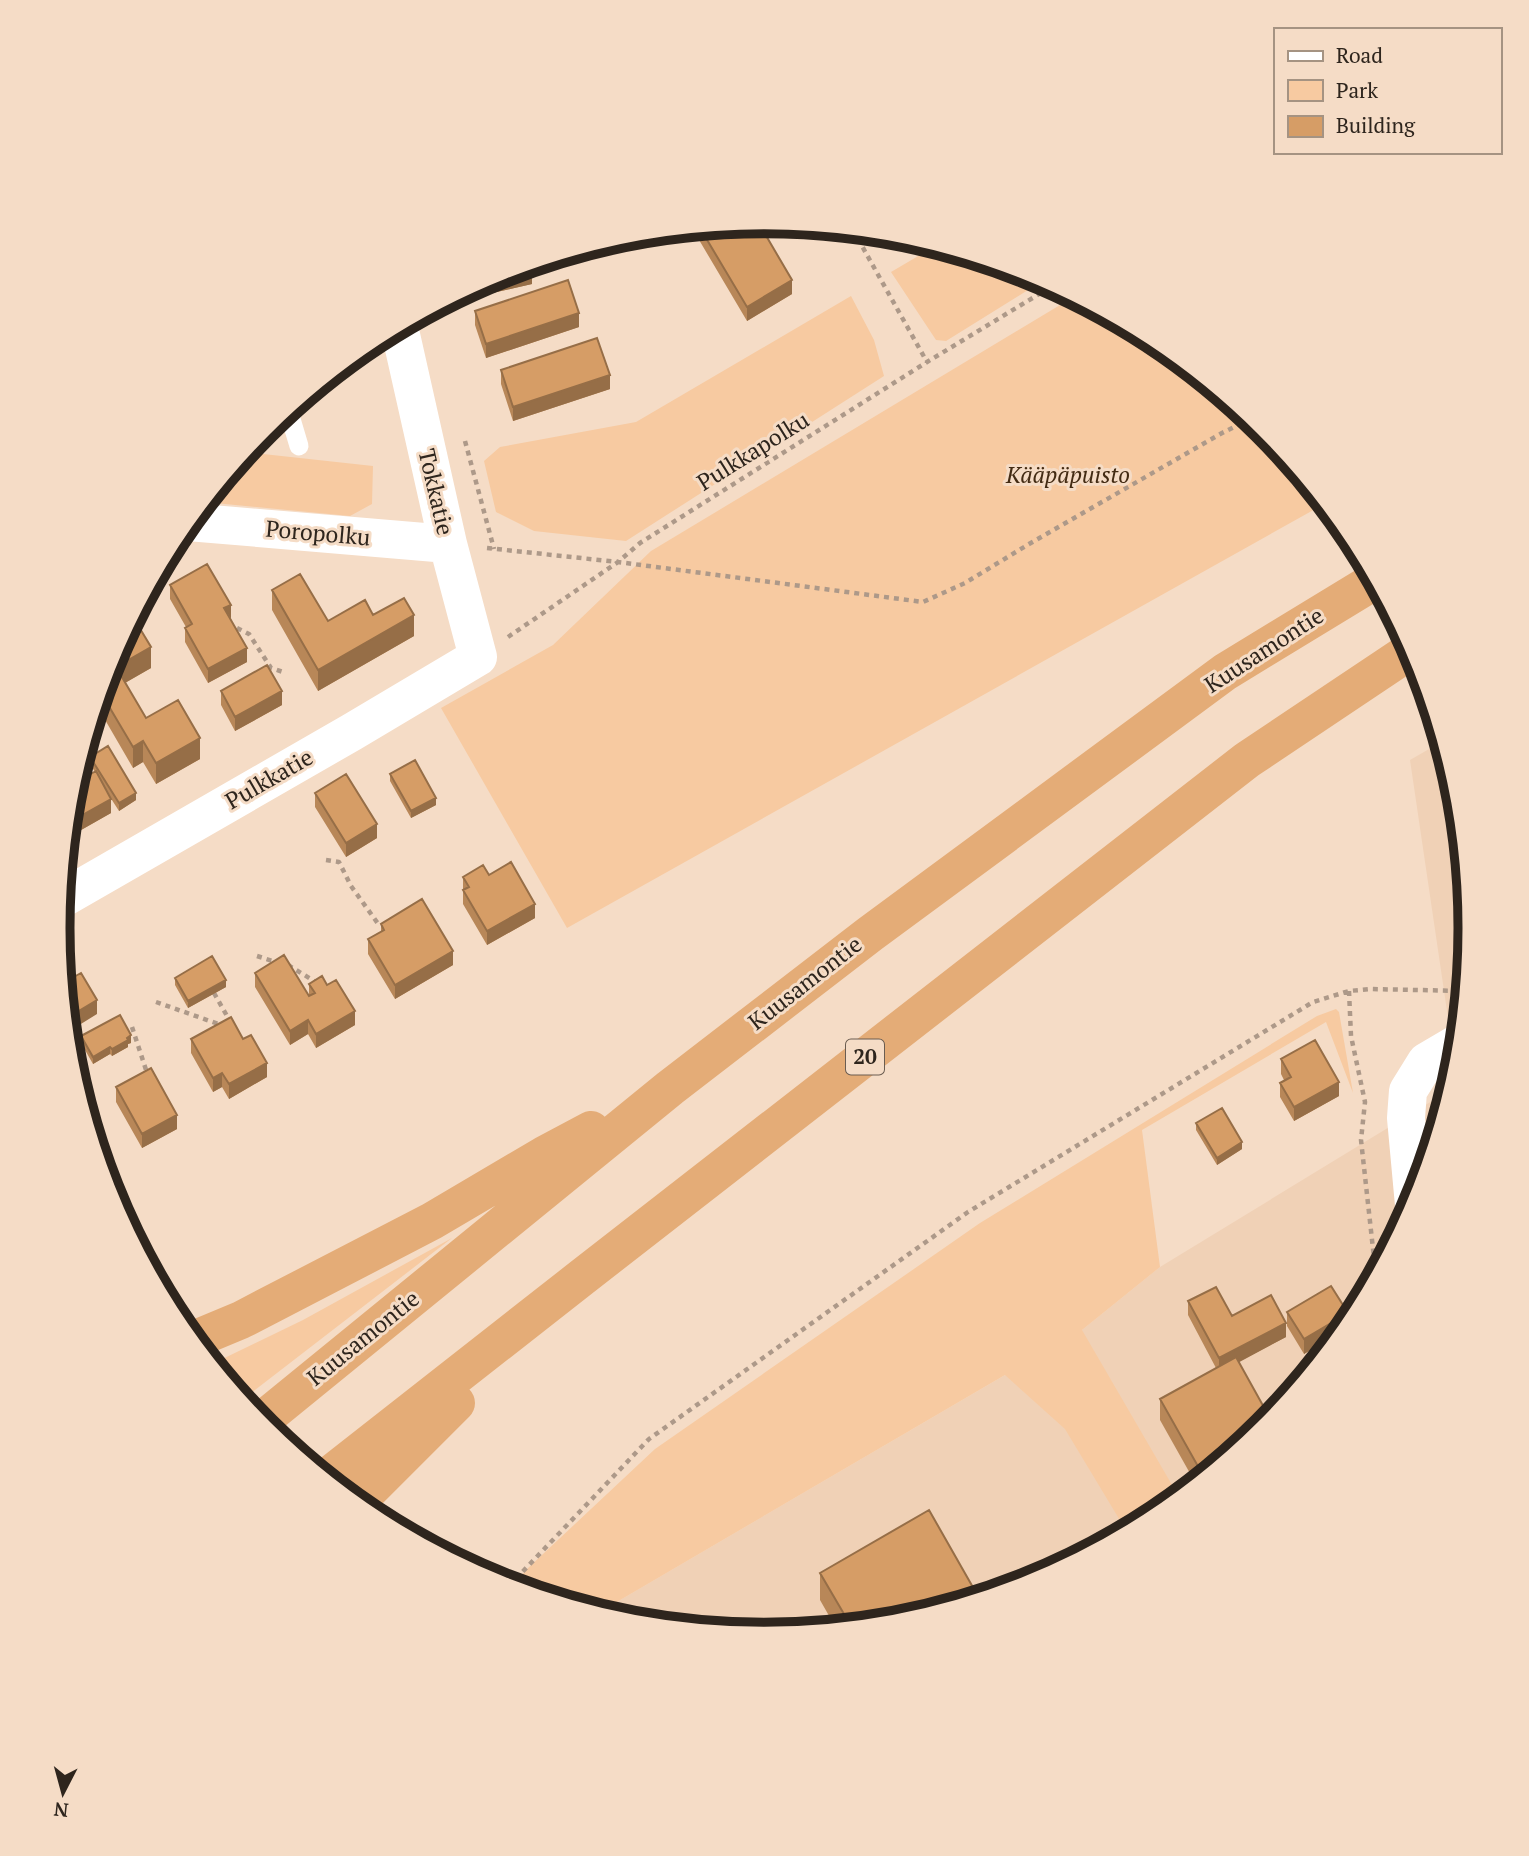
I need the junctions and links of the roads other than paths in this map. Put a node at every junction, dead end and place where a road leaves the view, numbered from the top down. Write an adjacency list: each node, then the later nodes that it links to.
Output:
1 (401, 337): 5 (street, Tokkatie)
2 (291, 420): 3 (lane)
3 (299, 446)
4 (201, 523): 5 (street, Poropolku)
5 (448, 544): 8 (street, Tokkatie)
6 (1368, 585): 11 (highway, Kuusamontie)
7 (1403, 656): 13 (highway, 20)
8 (478, 657): 9 (street, Pulkkatie)
9 (71, 894)
10 (1448, 1049): 12 (street)
11 (670, 1088): 14 (highway); 15 (highway, Kuusamontie)
12 (1412, 1179)
13 (581, 1278): 16 (highway, 20); 17 (highway)
14 (203, 1336)
15 (269, 1415)
16 (334, 1472)
17 (364, 1495)

